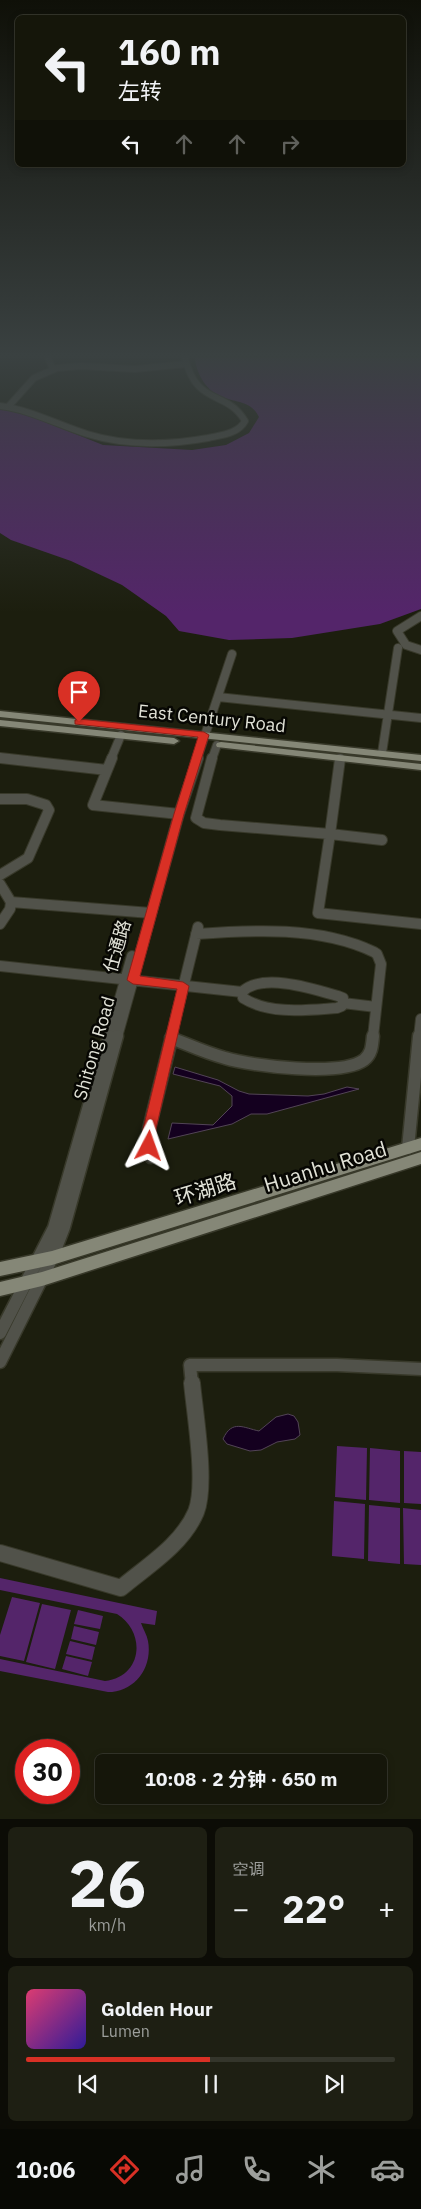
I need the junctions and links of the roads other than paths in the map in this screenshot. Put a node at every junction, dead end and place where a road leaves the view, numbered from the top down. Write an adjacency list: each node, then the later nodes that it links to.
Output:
1 (421, 616): 3 (street)
2 (398, 648): 7 (street)
3 (421, 650)
4 (232, 654): 5 (street, 仕通路)
5 (218, 697): 7 (street); 11 (street, 仕通路)
6 (0, 714): 11 (main road, East Century Road)
7 (387, 715): 8 (street); 13 (street)
8 (421, 718)
9 (0, 723): 10 (main road, East Century Road)
10 (121, 735): 11 (main road, East Century Road); 18 (street)
11 (199, 739): 12 (main road, East Century Road); 13 (main road, East Century Road); 20 (street, 仕通路)
12 (217, 745): 16 (main road, East Century Road); 21 (street)
13 (382, 753): 15 (main road, East Century Road)
14 (0, 758): 18 (street)
15 (421, 758)
16 (340, 759): 17 (main road, East Century Road); 21 (street)
17 (421, 767)
18 (107, 770): 20 (street)
19 (0, 799): 23 (street)
20 (176, 813): 26 (street, 仕通路)
21 (330, 834): 22 (street); 28 (street)
22 (382, 840)
23 (0, 874)
24 (0, 884): 25 (street)
25 (11, 902): 26 (street); 27 (street)
26 (148, 912): 30 (street, 仕通路)
27 (0, 924)
28 (421, 924)
29 (0, 966): 30 (street)
30 (129, 979): 31 (street); 40 (street, 仕通路)
31 (183, 986): 32 (street); 34 (street); 36 (street)
32 (242, 992): 33 (street); 33 (street)
33 (344, 1003): 34 (street)
34 (376, 1007): 36 (street)
35 (421, 1020): 37 (street)
36 (171, 1038): 38 (street)
37 (415, 1146): 40 (main road, 环湖路)
38 (151, 1156)
39 (421, 1158): 42 (main road, Huanhu Road)
40 (45, 1259): 41 (main road, 环湖路); 42 (street, 仕通路)
41 (0, 1269)
42 (34, 1281): 43 (main road); 44 (street, 仕通路); 45 (street)
43 (0, 1289)
44 (0, 1333)
45 (0, 1362)
46 (421, 1369): 47 (street)
47 (0, 1553)

